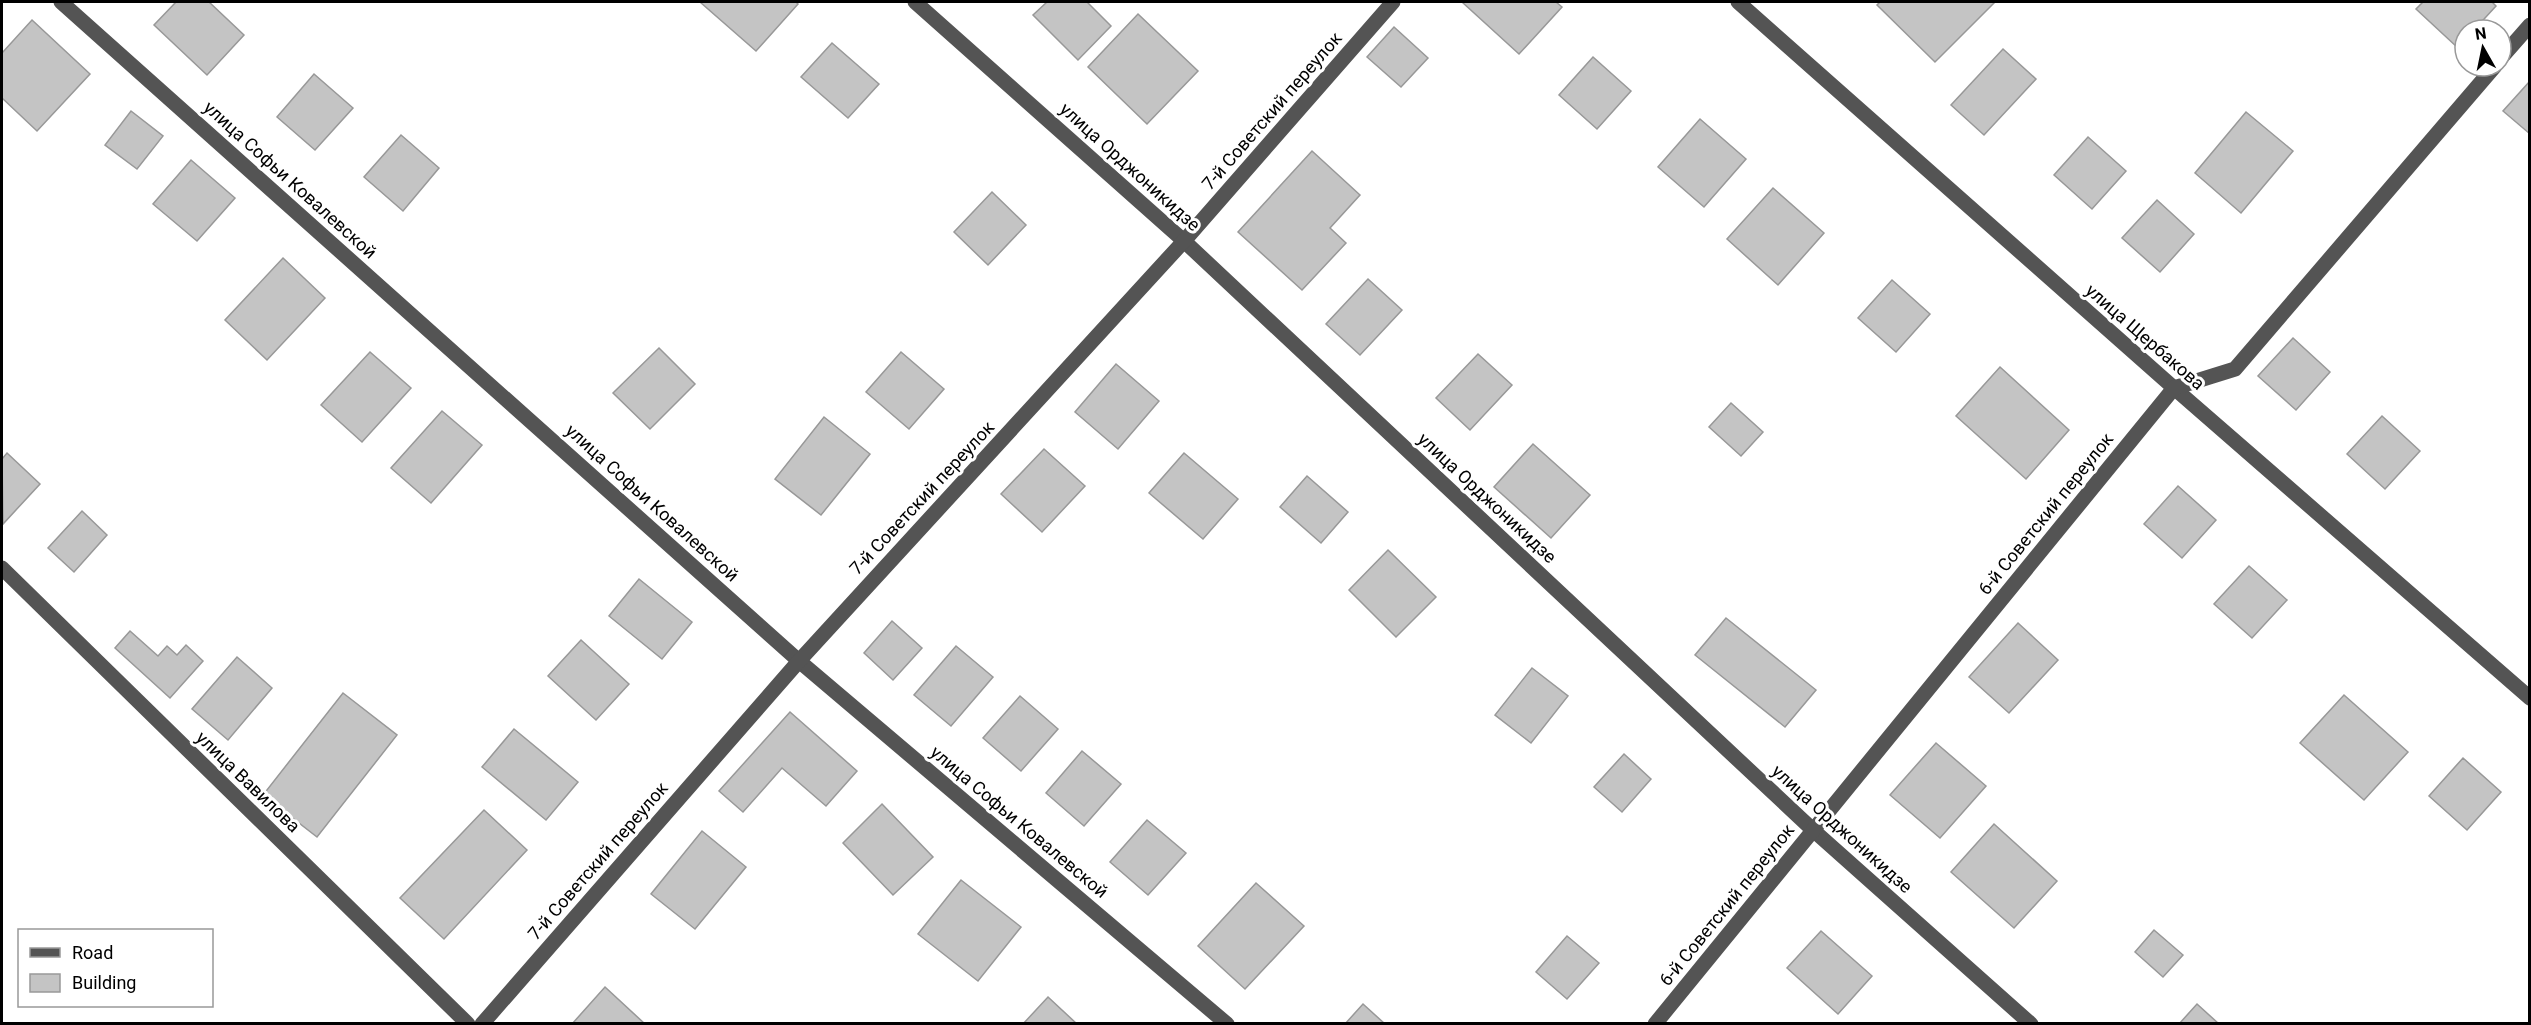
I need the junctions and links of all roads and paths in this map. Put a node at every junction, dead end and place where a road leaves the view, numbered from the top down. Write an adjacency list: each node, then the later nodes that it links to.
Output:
1 (62, 2): 11 (street, улица Софьи Ковалевской)
2 (915, 2): 8 (street, улица Орджоникидзе)
3 (1393, 2): 8 (street, 7-й Советский переулок)
4 (1738, 2): 9 (street, улица Щербакова)
5 (2529, 25): 6 (street)
6 (2513, 44)
7 (2484, 78): 9 (street)
8 (1184, 241): 11 (street, 7-й Советский переулок); 13 (street, улица Орджоникидзе)
9 (2174, 388): 12 (street, улица Щербакова); 13 (street, 6-й Советский переулок)
10 (2, 568): 14 (street, улица Вавилова)
11 (800, 661): 15 (street, 7-й Советский переулок); 16 (street, улица Софьи Ковалевской)
12 (2529, 698)
13 (1813, 830): 17 (street, 6-й Советский переулок); 18 (street, улица Орджоникидзе)
14 (468, 1023)
15 (482, 1023)
16 (1227, 1023)
17 (1655, 1023)
18 (2031, 1023)

